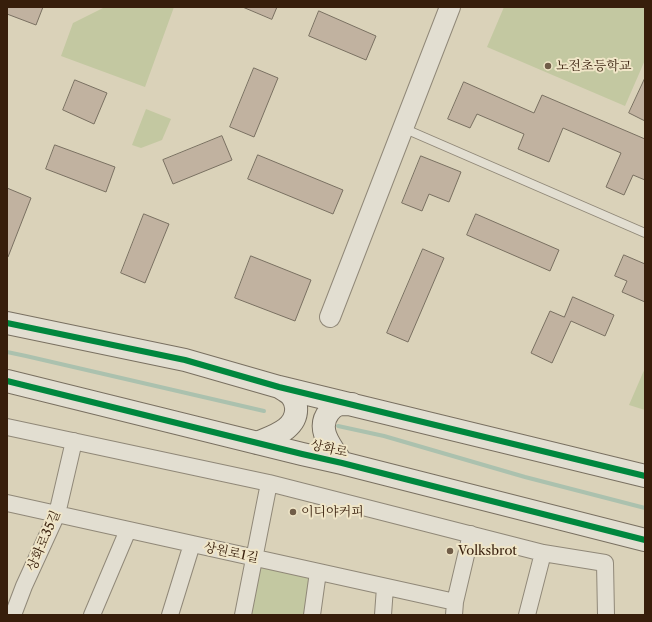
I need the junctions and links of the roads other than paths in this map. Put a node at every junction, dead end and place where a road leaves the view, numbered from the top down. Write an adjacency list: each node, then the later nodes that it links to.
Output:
1 (450, 7): 2 (street)
2 (403, 128): 3 (lane); 4 (street)
3 (645, 233)
4 (330, 317)
5 (7, 323): 7 (main road)
6 (7, 382): 11 (main road, 상화로)
7 (279, 386): 8 (main road); 11 (main road)
8 (352, 404): 12 (main road); 13 (main road)
9 (7, 427): 10 (street)
10 (74, 441): 14 (street); 16 (street, 상화로35길)
11 (257, 443): 12 (main road, 상화로)
12 (342, 463): 19 (main road, 상화로)
13 (645, 476)
14 (269, 483): 18 (street); 22 (street)
15 (7, 503): 16 (street, 상원로1길)
16 (57, 514): 17 (street, 상원로1길); 26 (street, 상화로35길)
17 (128, 530): 20 (street, 상원로1길); 27 (street)
18 (470, 534): 21 (street); 25 (street)
19 (645, 540)
20 (192, 544): 22 (street, 상원로1길); 28 (street)
21 (542, 553): 32 (street); 33 (street)
22 (254, 558): 23 (street, 상원로1길); 29 (street)
23 (318, 572): 24 (street, 상원로1길); 30 (street)
24 (385, 587): 25 (street, 상원로1길); 31 (street)
25 (455, 609)
26 (13, 615)
27 (92, 615)
28 (170, 615)
29 (243, 615)
30 (312, 615)
31 (383, 615)
32 (526, 615)
33 (606, 615)

